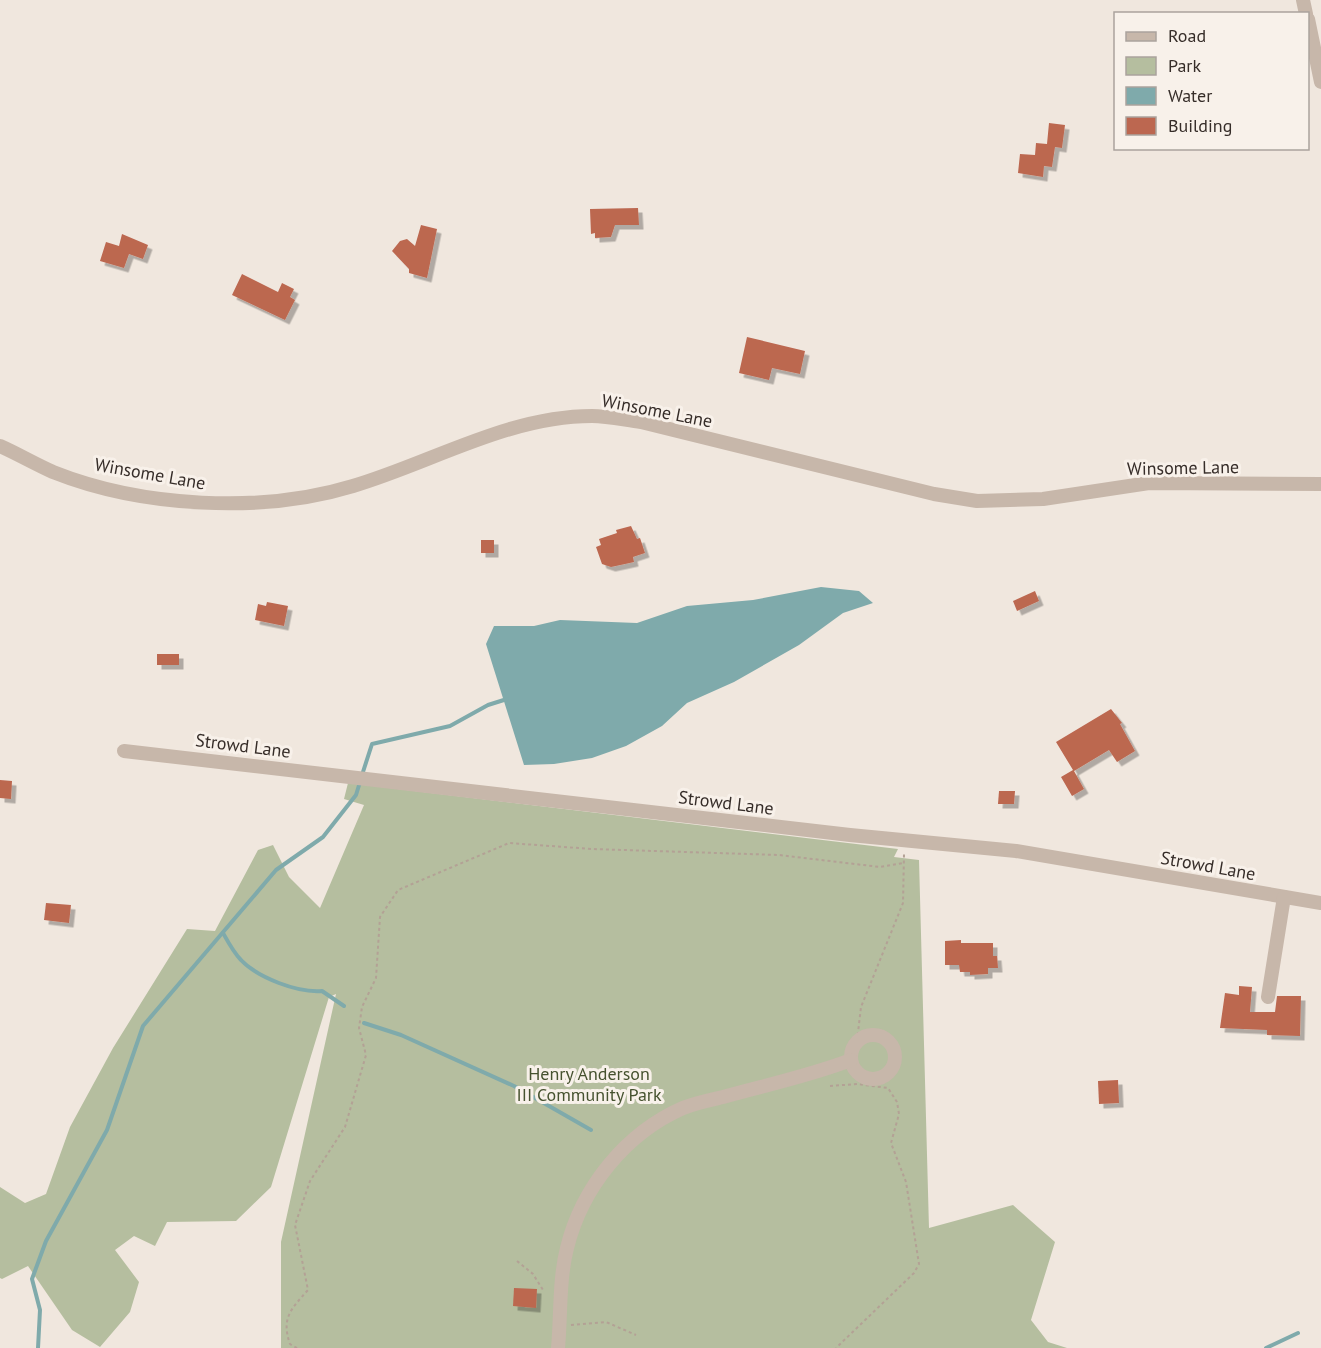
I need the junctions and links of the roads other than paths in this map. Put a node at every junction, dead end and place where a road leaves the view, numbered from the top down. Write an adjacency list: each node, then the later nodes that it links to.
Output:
1 (1309, 25): 2 (street)
2 (1321, 82)
3 (0, 446): 4 (street, Winsome Lane)
4 (1321, 484)
5 (124, 751): 6 (street, Strowd Lane)
6 (1284, 897): 7 (street, Strowd Lane); 8 (street)
7 (1321, 903)
8 (1268, 997)
9 (851, 1060): 9 (street); 10 (street)
10 (558, 1348)

